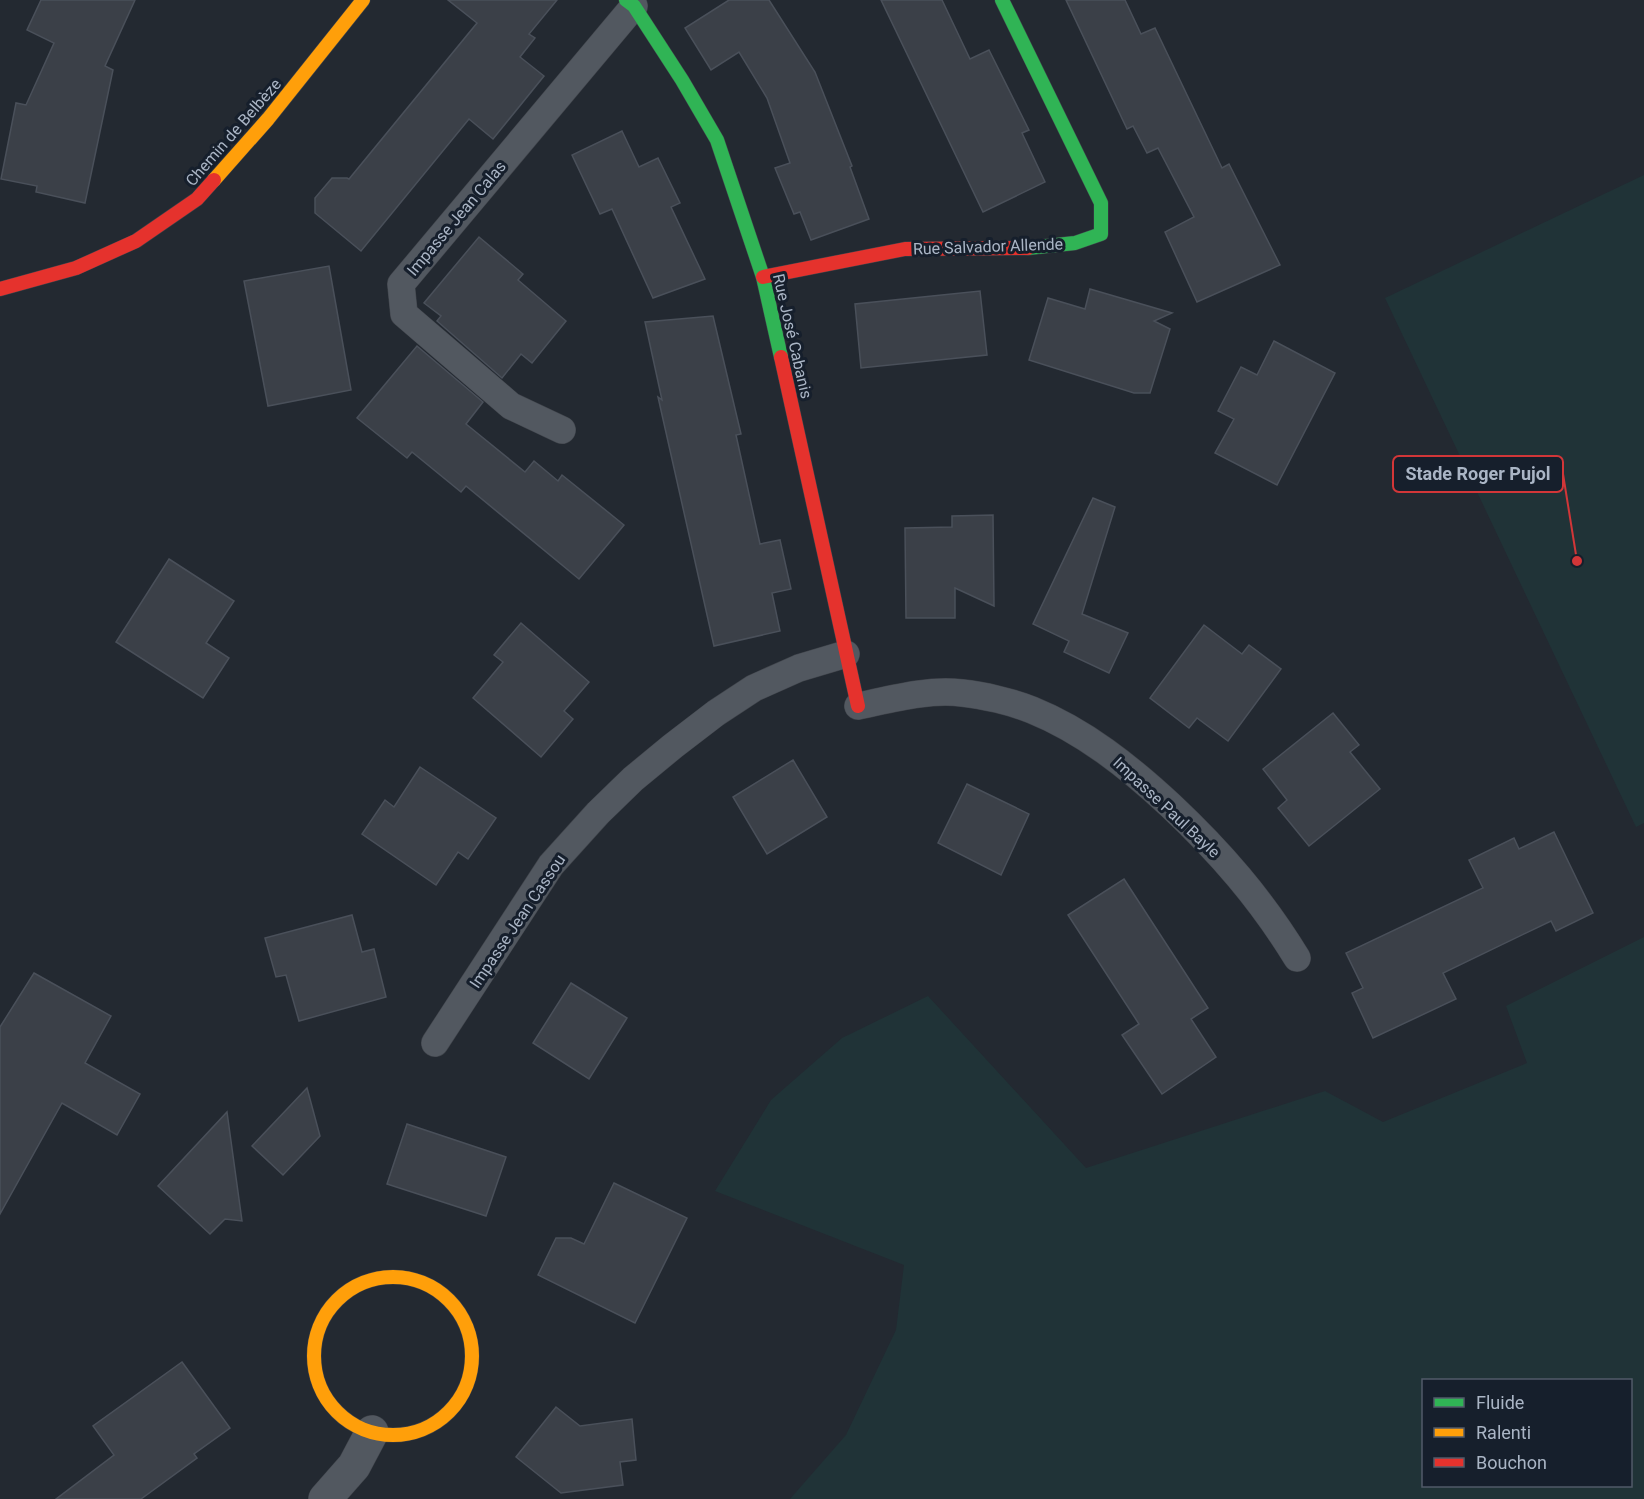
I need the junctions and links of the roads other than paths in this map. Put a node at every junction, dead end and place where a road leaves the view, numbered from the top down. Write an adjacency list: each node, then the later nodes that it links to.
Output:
1 (363, 0): 5 (street, Chemin de Belbèze)
2 (1002, 0): 4 (street, Rue Salvador Allende)
3 (633, 2): 4 (street, Rue José Cabanis); 6 (lane, Impasse Jean Calas)
4 (763, 277): 7 (street, Rue José Cabanis)
5 (0, 289)
6 (562, 430)
7 (846, 654): 8 (street, Rue José Cabanis); 10 (lane, Impasse Jean Cassou)
8 (858, 706): 9 (lane, Impasse Paul Bayle)
9 (1297, 958)
10 (435, 1043)
11 (372, 1432): 11 (street); 12 (street)
12 (325, 1499)

